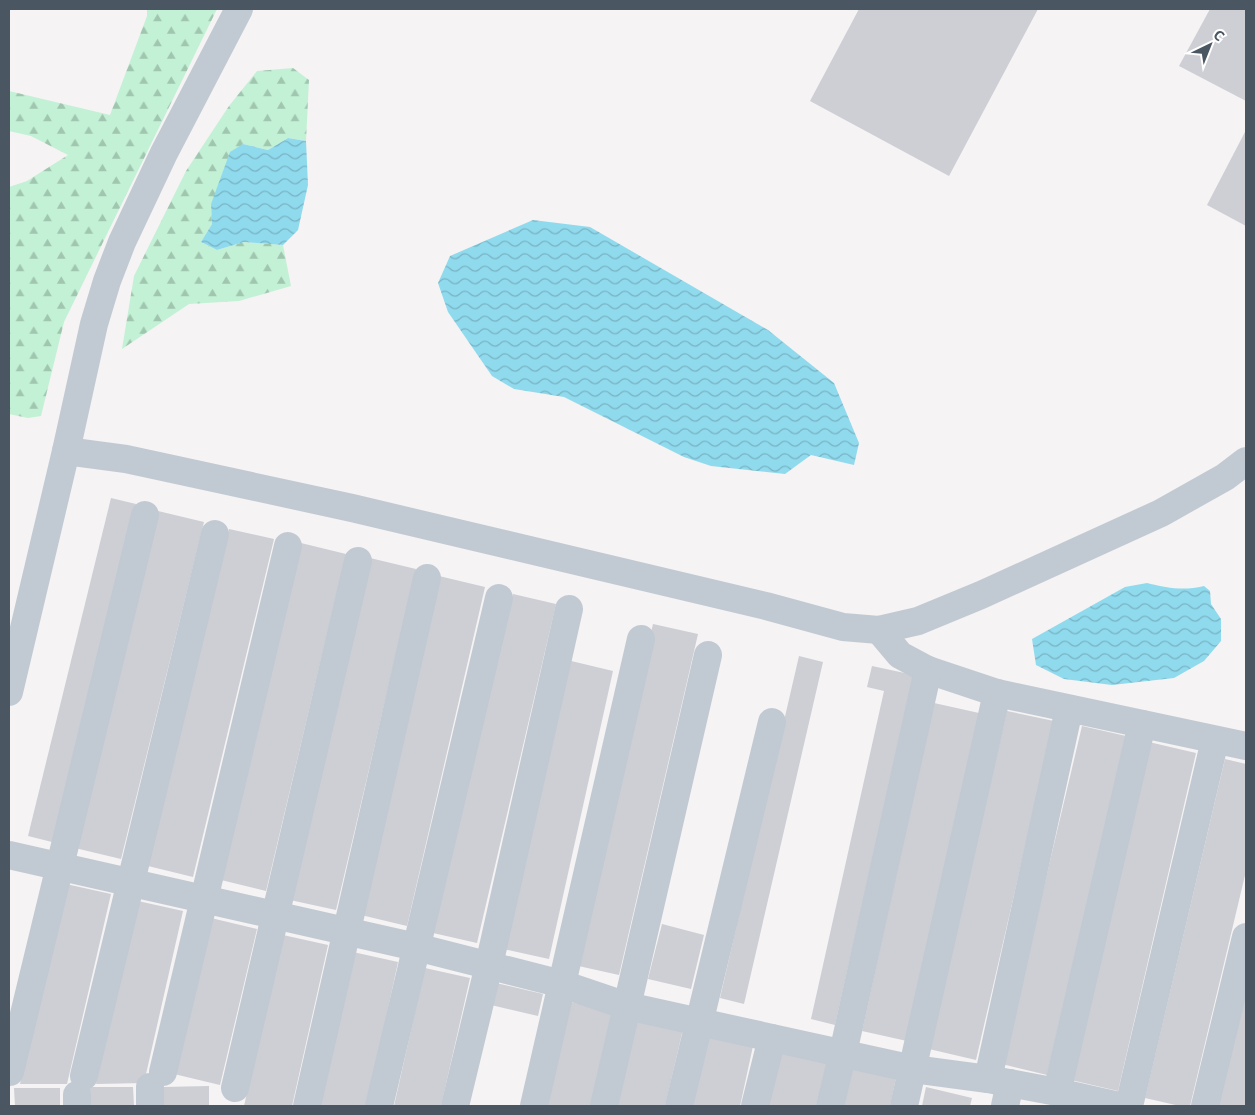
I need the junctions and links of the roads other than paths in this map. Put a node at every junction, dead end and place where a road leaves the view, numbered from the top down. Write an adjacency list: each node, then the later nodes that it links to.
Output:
1 (239, 9): 2 (lane)
2 (66, 451): 11 (lane); 15 (lane)
3 (1246, 461): 11 (lane)
4 (144, 515): 23 (lane)
5 (215, 534): 24 (lane)
6 (288, 546): 25 (lane)
7 (358, 561): 26 (lane)
8 (427, 578): 27 (lane)
9 (499, 598): 29 (lane)
10 (569, 609): 30 (lane)
11 (879, 630): 14 (lane)
12 (641, 639): 31 (lane)
13 (708, 655): 32 (lane)
14 (928, 670): 16 (lane); 35 (lane)
15 (9, 692)
16 (997, 693): 17 (lane); 36 (lane)
17 (1069, 709): 19 (lane); 40 (lane)
18 (772, 722): 33 (lane)
19 (1142, 724): 20 (lane); 42 (lane)
20 (1215, 740): 21 (lane); 53 (lane)
21 (1246, 746)
22 (9, 855): 23 (lane)
23 (60, 866): 24 (lane); 37 (lane)
24 (131, 882): 25 (lane); 41 (lane)
25 (204, 899): 26 (lane); 38 (lane)
26 (275, 915): 27 (lane); 39 (lane)
27 (346, 932): 29 (lane); 43 (lane)
28 (1246, 937): 54 (lane)
29 (416, 948): 30 (lane); 44 (lane)
30 (489, 966): 31 (lane); 45 (lane)
31 (562, 984): 32 (lane); 46 (lane)
32 (627, 1006): 33 (lane); 47 (lane)
33 (699, 1022): 34 (lane); 48 (lane)
34 (772, 1038): 35 (lane); 49 (lane)
35 (843, 1053): 36 (lane); 50 (lane)
36 (913, 1068): 40 (lane); 51 (lane)
37 (10, 1072)
38 (154, 1088)
39 (235, 1088)
40 (1001, 1089): 42 (lane)
41 (79, 1092)
42 (1057, 1092): 52 (lane)
43 (307, 1106)
44 (379, 1106)
45 (456, 1106)
46 (534, 1106)
47 (604, 1106)
48 (679, 1106)
49 (755, 1106)
50 (830, 1106)
51 (904, 1106)
52 (1119, 1106)
53 (1129, 1106)
54 (1205, 1106)

